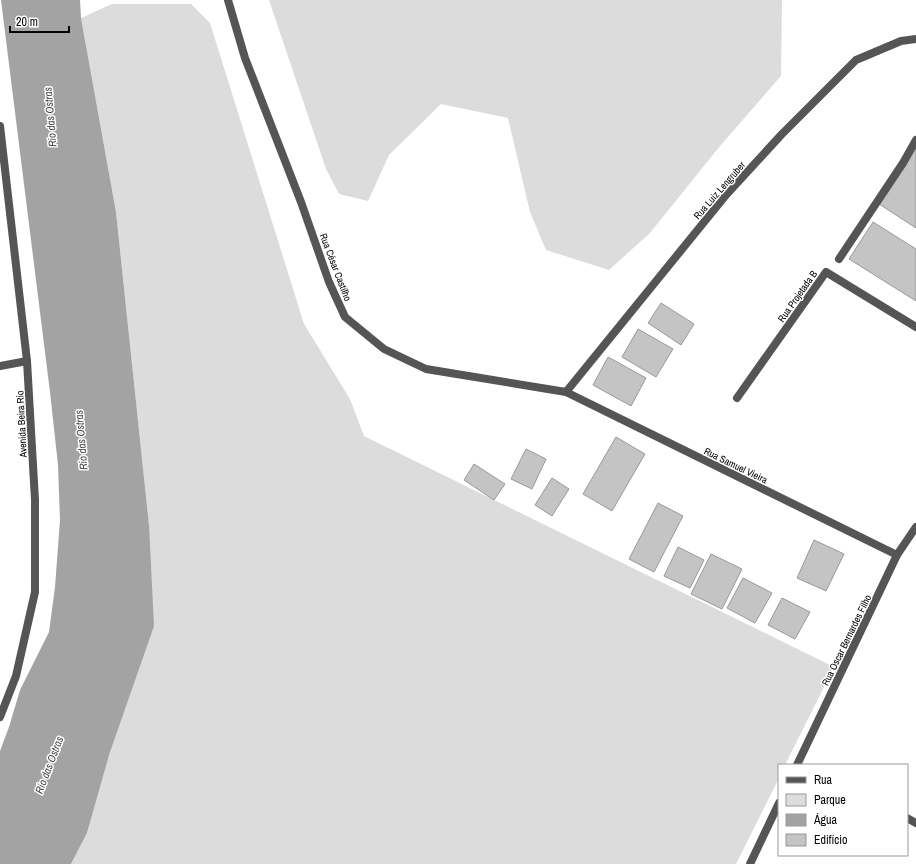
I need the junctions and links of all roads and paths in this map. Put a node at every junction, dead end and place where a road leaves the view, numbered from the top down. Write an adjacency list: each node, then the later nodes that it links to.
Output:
1 (228, 0): 9 (street, Rua César Castilho)
2 (916, 39): 9 (street, Rua Luiz Lengruber)
3 (0, 126): 7 (street, Avenida Beira Rio)
4 (916, 140): 5 (street)
5 (839, 259)
6 (916, 327): 10 (street, Rua Projetada B)
7 (27, 361): 8 (street); 13 (street, Avenida Beira Rio)
8 (0, 366)
9 (566, 392): 12 (street, Rua Samuel Vieira)
10 (737, 398)
11 (916, 527): 12 (street, Rua Oscar Bernardes Filho)
12 (897, 555): 14 (street, Rua Oscar Bernardes Filho)
13 (0, 717)
14 (800, 764)
15 (778, 805): 16 (street)
16 (750, 864)

